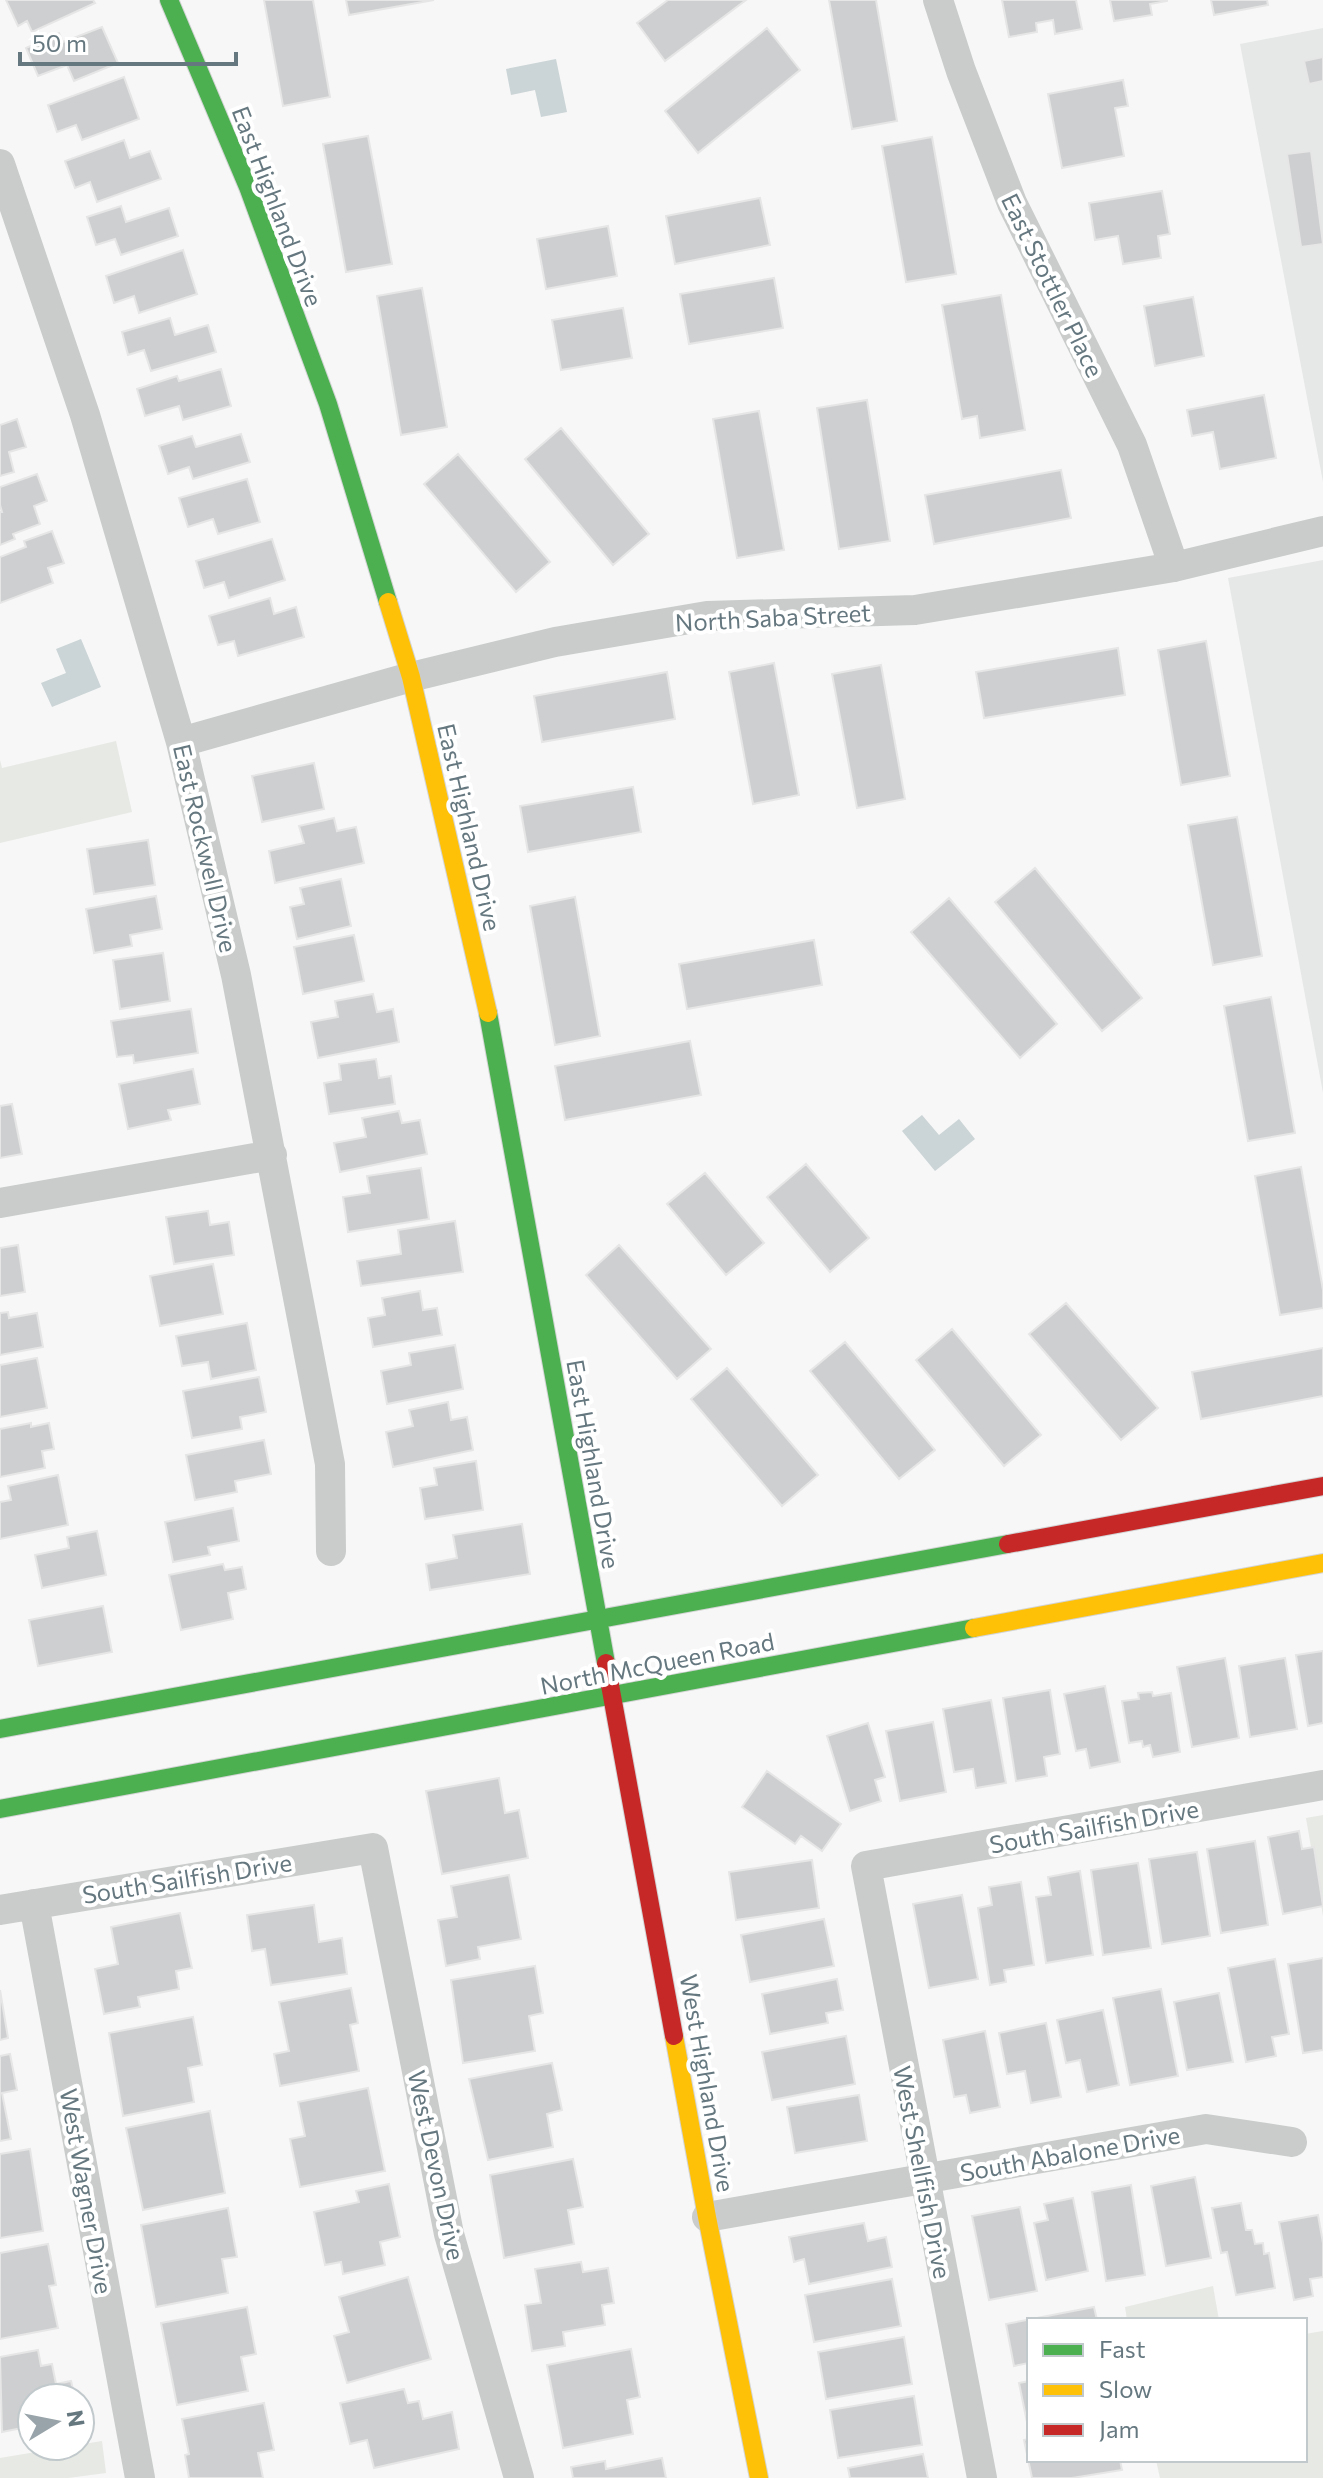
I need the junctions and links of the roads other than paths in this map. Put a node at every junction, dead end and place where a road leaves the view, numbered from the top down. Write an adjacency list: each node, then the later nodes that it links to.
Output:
1 (169, 0): 6 (main road, East Highland Drive)
2 (938, 0): 5 (street, East Stottler Place)
3 (0, 164): 7 (street, East Rockwell Drive)
4 (1323, 531): 5 (street, North Saba Street)
5 (1174, 567): 6 (street, North Saba Street)
6 (411, 677): 7 (street, North Saba Street); 13 (main road, East Highland Drive)
7 (181, 742): 8 (street, East Rockwell Drive)
8 (272, 1155): 9 (street); 11 (street, East Rockwell Drive)
9 (0, 1203)
10 (1323, 1486): 13 (main road)
11 (331, 1551)
12 (1323, 1563): 14 (main road, North McQueen Road)
13 (598, 1619): 14 (main road, East Highland Drive); 15 (main road)
14 (613, 1696): 17 (main road, North McQueen Road); 24 (main road, West Highland Drive)
15 (0, 1729)
16 (1323, 1785): 19 (street, South Sailfish Drive)
17 (0, 1809)
18 (373, 1848): 20 (street, South Sailfish Drive); 26 (street, West Devon Drive)
19 (866, 1866): 23 (street, West Shellfish Drive)
20 (34, 1904): 21 (street, South Sailfish Drive); 25 (street, West Wagner Drive)
21 (0, 1910)
22 (1292, 2142): 23 (street, South Abalone Drive)
23 (924, 2179): 24 (street, South Abalone Drive); 28 (street, West Shellfish Drive)
24 (707, 2217): 27 (main road, West Highland Drive)
25 (140, 2478)
26 (519, 2478)
27 (759, 2478)
28 (982, 2478)

